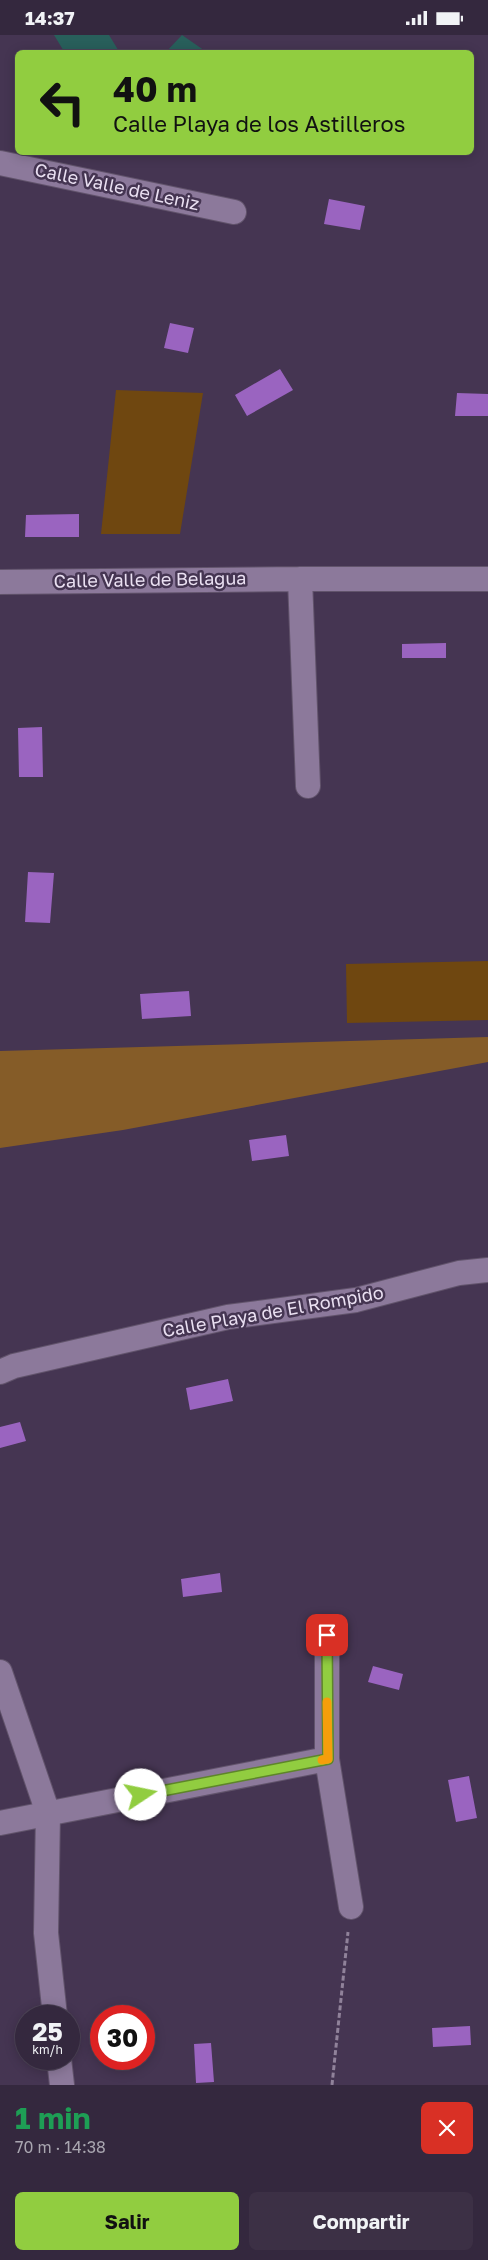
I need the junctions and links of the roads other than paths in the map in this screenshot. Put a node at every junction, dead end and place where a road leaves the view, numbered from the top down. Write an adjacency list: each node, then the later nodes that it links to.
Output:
1 (0, 163): 2 (street, Calle Valle de Leniz)
2 (234, 212)
3 (300, 579): 4 (street, Calle Valle de Belagua); 5 (street, Calle Valle de Belagua); 6 (street)
4 (488, 579)
5 (0, 582)
6 (308, 786)
7 (488, 1270): 8 (street, Calle Playa de El Rompido)
8 (0, 1372)
9 (327, 1635): 11 (street)
10 (0, 1672): 12 (street)
11 (328, 1759): 12 (street); 14 (street)
12 (48, 1813): 13 (street); 15 (street)
13 (0, 1823)
14 (351, 1907)
15 (53, 2005)
16 (60, 2070): 17 (street)
17 (62, 2085)

